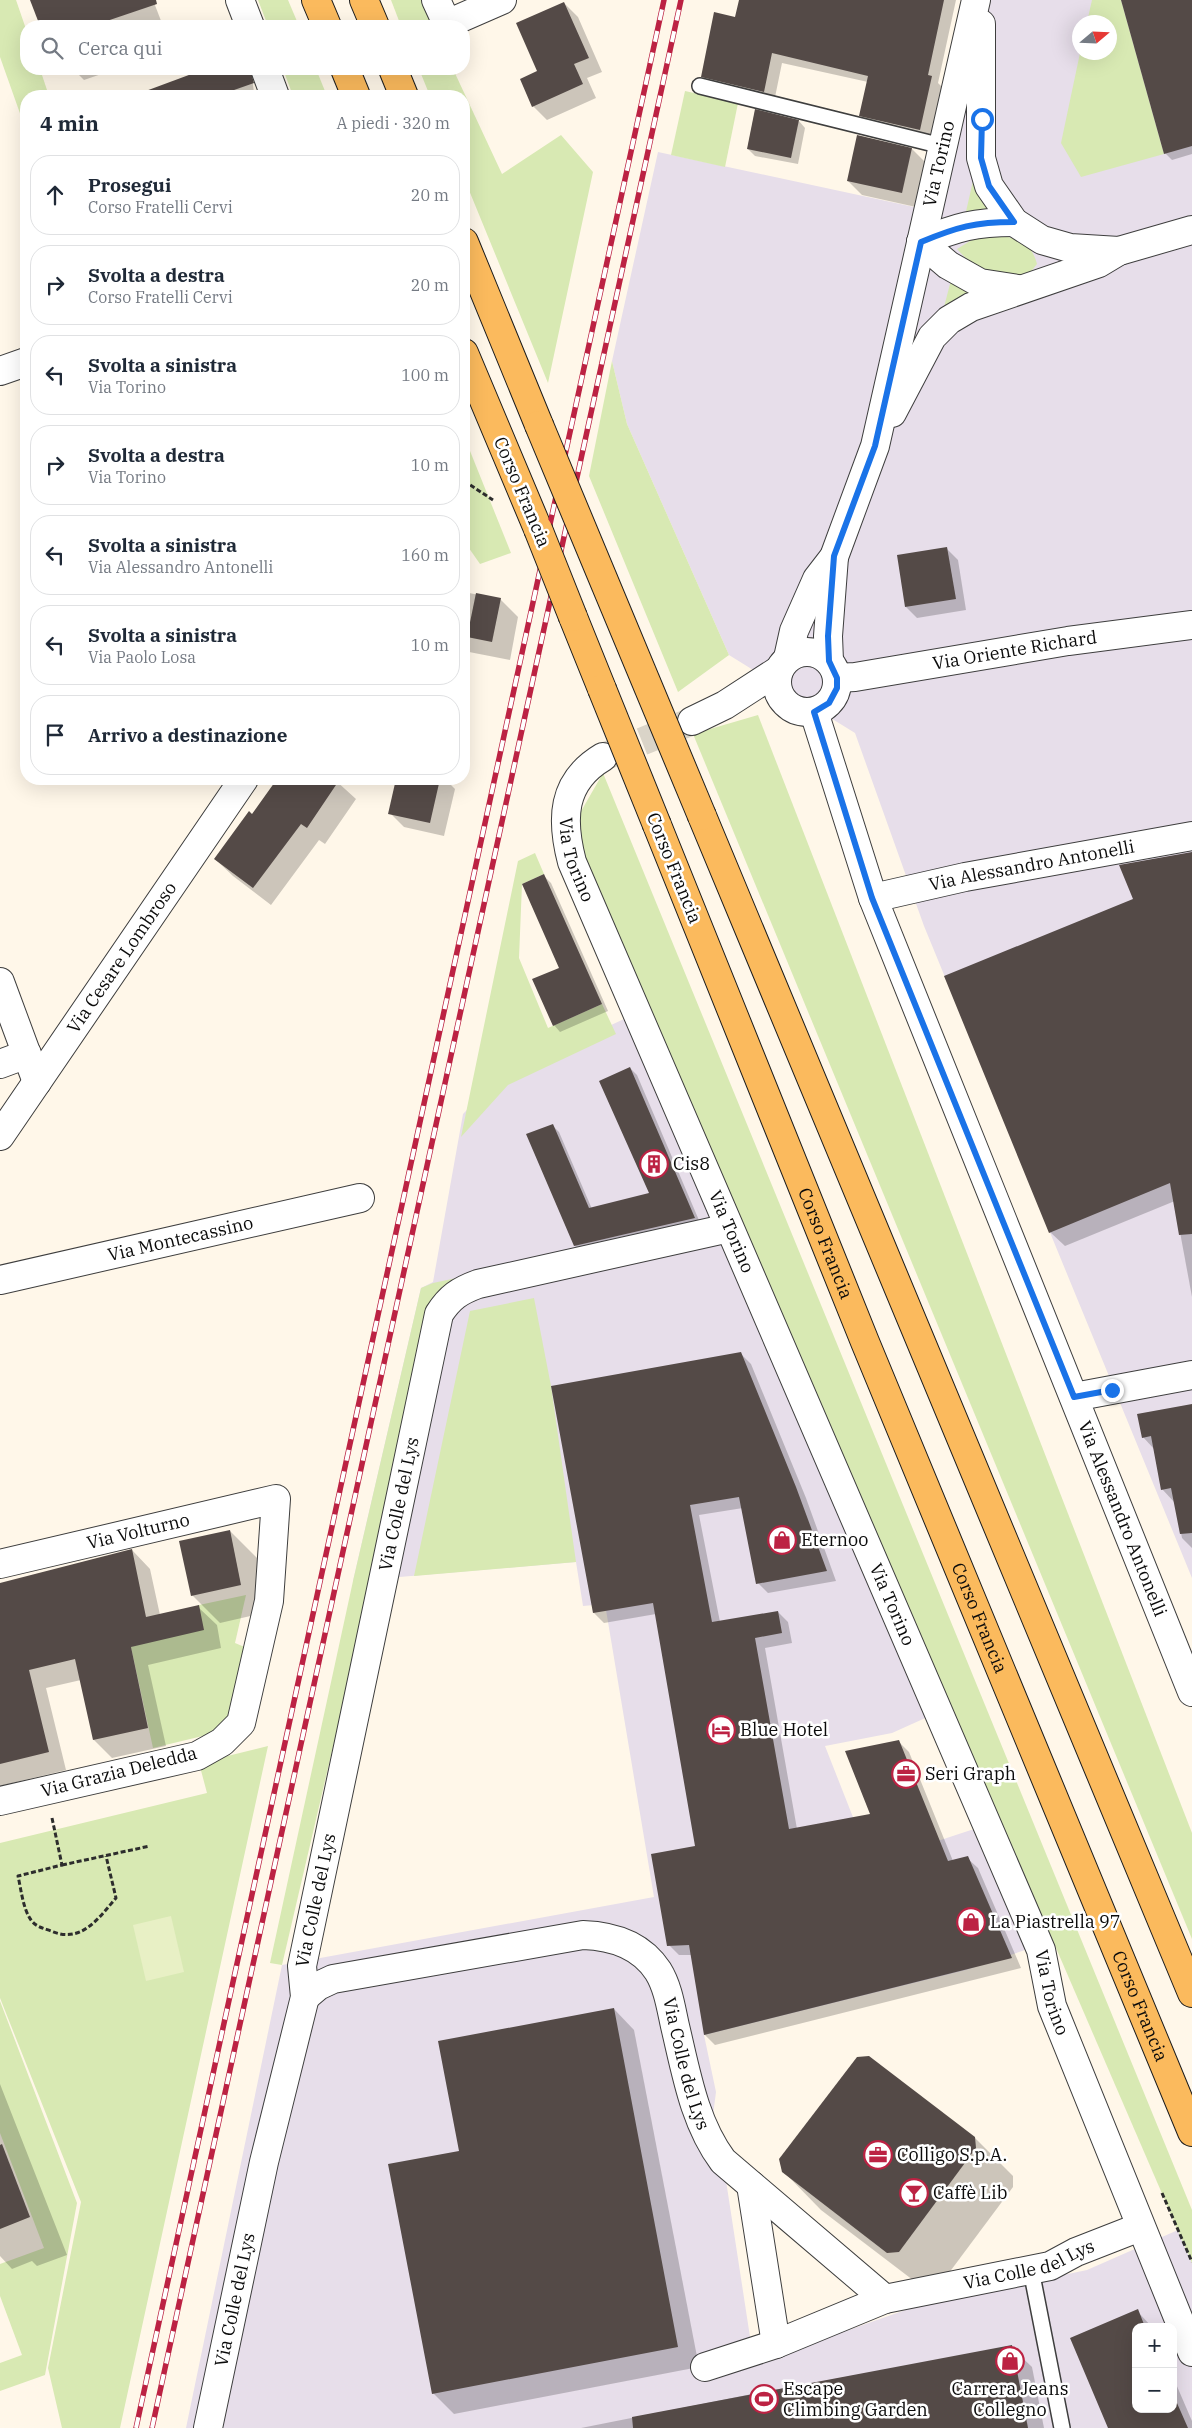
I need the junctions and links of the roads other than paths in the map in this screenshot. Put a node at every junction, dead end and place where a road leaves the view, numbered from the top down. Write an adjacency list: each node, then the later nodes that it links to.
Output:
1 (240, 0): 8 (street)
2 (316, 0): 9 (main road)
3 (364, 0): 10 (main road)
4 (436, 0): 11 (street)
5 (502, 0): 12 (street)
6 (976, 0): 20 (street, Via Torino)
7 (981, 0): 21 (street)
8 (248, 20)
9 (324, 20)
10 (372, 20)
11 (446, 20)
12 (459, 20)
13 (267, 75): 17 (street)
14 (347, 75): 18 (main road)
15 (395, 75): 19 (main road)
16 (700, 86): 20 (lane)
17 (273, 90)
18 (354, 90)
19 (402, 90)
20 (942, 146): 23 (street, Via Torino)
21 (1014, 222): 23 (street); 24 (street)
22 (1192, 230): 24 (street)
23 (921, 242): 26 (street); 30 (street, Via Torino)
24 (1119, 251): 26 (street)
25 (470, 257): 55 (main road, bridge)
26 (1019, 289): 30 (street)
27 (20, 364): 29 (street)
28 (470, 367): 57 (main road, Corso Francia, bridge)
29 (0, 371)
30 (875, 446): 31 (street, Via Torino)
31 (834, 556): 33 (street, Via Torino); 34 (street, Via Torino)
32 (1192, 625): 34 (street, Via Oriente Richard)
33 (784, 664): 34 (street); 35 (street, Via Torino); 36 (street)
34 (833, 670): 35 (street, Via Torino)
35 (814, 712): 40 (street, Via Alessandro Antonelli)
36 (692, 721)
37 (603, 757): 47 (street, Via Torino)
38 (240, 785): 44 (street, Via Cesare Lombroso)
39 (1192, 836): 40 (street, Via Alessandro Antonelli)
40 (872, 898): 50 (street, Via Alessandro Antonelli)
41 (0, 982): 42 (street)
42 (26, 1054): 43 (street); 44 (street)
43 (0, 1064)
44 (37, 1082): 45 (street, Via Cesare Lombroso)
45 (0, 1136)
46 (360, 1198): 48 (street, Via Montecassino)
47 (729, 1228): 56 (street, Via Colle del Lys); 59 (street, Via Torino)
48 (0, 1280)
49 (1192, 1375): 50 (street)
50 (1074, 1397): 53 (street, Via Alessandro Antonelli)
51 (276, 1499): 52 (street, Via Volturno); 54 (street, Via Grazia Deledda)
52 (0, 1564)
53 (1192, 1692)
54 (0, 1801)
55 (1192, 1993)
56 (305, 1997): 58 (street, Via Colle del Lys); 65 (street, Via Colle del Lys)
57 (1192, 2132)
58 (751, 2185): 61 (street, Via Colle del Lys); 62 (street)
59 (1140, 2227): 60 (street, Via Colle del Lys); 63 (street, Via Torino)
60 (1031, 2270): 61 (street, Via Colle del Lys); 66 (lane)
61 (885, 2299): 62 (street, Via Colle del Lys)
62 (776, 2344): 64 (street, Via Colle del Lys)
63 (1192, 2352)
64 (705, 2367)
65 (208, 2428)
66 (1062, 2428)

